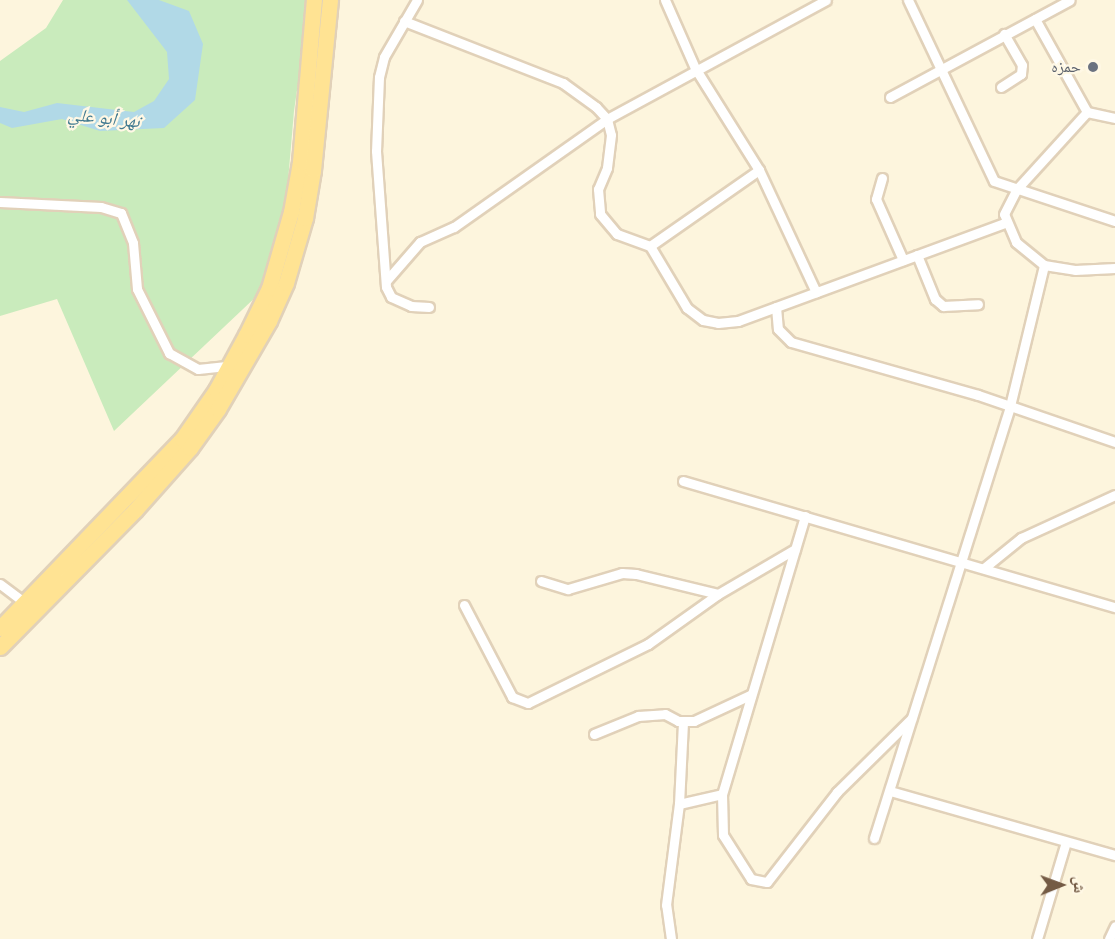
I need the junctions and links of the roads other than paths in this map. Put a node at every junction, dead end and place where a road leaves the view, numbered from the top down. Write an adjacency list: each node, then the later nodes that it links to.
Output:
1 (314, 0): 18 (main road)
2 (330, 0): 18 (main road)
3 (417, 0): 9 (street)
4 (665, 0): 11 (street)
5 (826, 0): 11 (street)
6 (908, 0): 12 (street)
7 (1070, 0): 8 (street)
8 (1035, 19): 10 (street); 15 (street)
9 (404, 21): 17 (street); 30 (street)
10 (1004, 34): 12 (street); 13 (street)
11 (695, 68): 17 (street); 19 (street)
12 (938, 68): 14 (street); 21 (street)
13 (1001, 87)
14 (890, 97)
15 (1087, 112): 16 (street); 21 (street)
16 (1115, 118)
17 (607, 119): 25 (street); 30 (street)
18 (311, 121): 35 (main road); 36 (main road)
19 (759, 170): 25 (street); 31 (street)
20 (882, 178): 27 (street)
21 (1016, 190): 23 (street); 24 (street)
22 (0, 202): 35 (street)
23 (1115, 221)
24 (1005, 222): 26 (street); 28 (street)
25 (650, 246): 34 (street)
26 (917, 255): 27 (street); 32 (street)
27 (903, 260): 31 (street)
28 (1044, 265): 29 (street); 37 (street)
29 (1115, 268)
30 (386, 281): 33 (street)
31 (816, 292): 34 (street)
32 (978, 304)
33 (429, 307)
34 (776, 307): 37 (street)
35 (229, 366): 36 (main road)
36 (224, 388): 48 (main road); 52 (main road)
37 (1010, 406): 38 (street); 43 (street)
38 (1115, 442)
39 (683, 481): 41 (street)
40 (1115, 495): 44 (street)
41 (805, 516): 42 (street); 43 (street)
42 (795, 549): 47 (street); 53 (street)
43 (962, 561): 44 (street); 54 (street)
44 (984, 568): 50 (street)
45 (541, 581): 47 (street)
46 (0, 584): 48 (street)
47 (718, 594): 49 (street)
48 (25, 603): 51 (main road)
49 (464, 605)
50 (1115, 607)
51 (0, 628)
52 (0, 646)
53 (750, 695): 55 (street); 58 (street)
54 (914, 715): 57 (street); 58 (street)
55 (683, 722): 56 (street); 59 (street)
56 (594, 734)
57 (890, 791): 60 (street); 61 (street)
58 (722, 794): 59 (street)
59 (679, 804): 64 (street)
60 (874, 838)
61 (1066, 842): 62 (street); 65 (street)
62 (1115, 855)
63 (1115, 926): 66 (street)
64 (670, 939)
65 (1037, 939)
66 (1109, 939)

